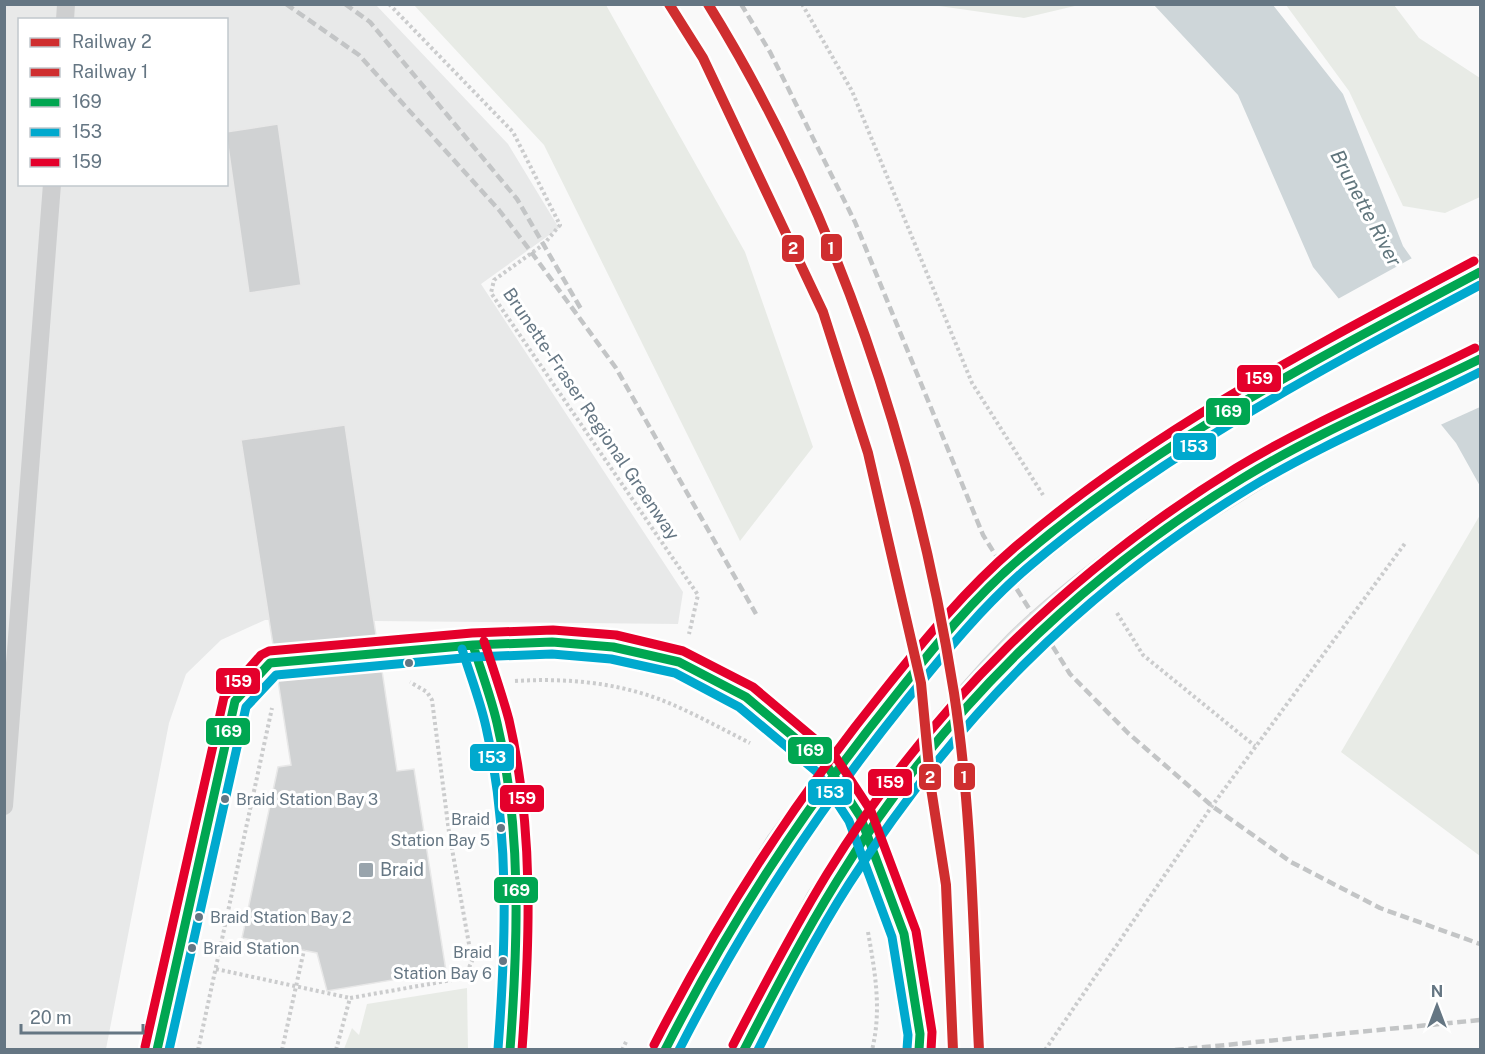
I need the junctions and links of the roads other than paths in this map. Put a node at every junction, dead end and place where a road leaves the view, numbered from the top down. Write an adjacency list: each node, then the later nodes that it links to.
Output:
1 (52, 186): 5 (lane)
2 (1480, 272): 8 (main road, bridge)
3 (1480, 359): 9 (main road, bridge)
4 (473, 645): 6 (lane); 7 (lane); 10 (lane)
5 (4, 806)
6 (157, 1050)
7 (510, 1050)
8 (665, 1050)
9 (744, 1050)
10 (919, 1050)

